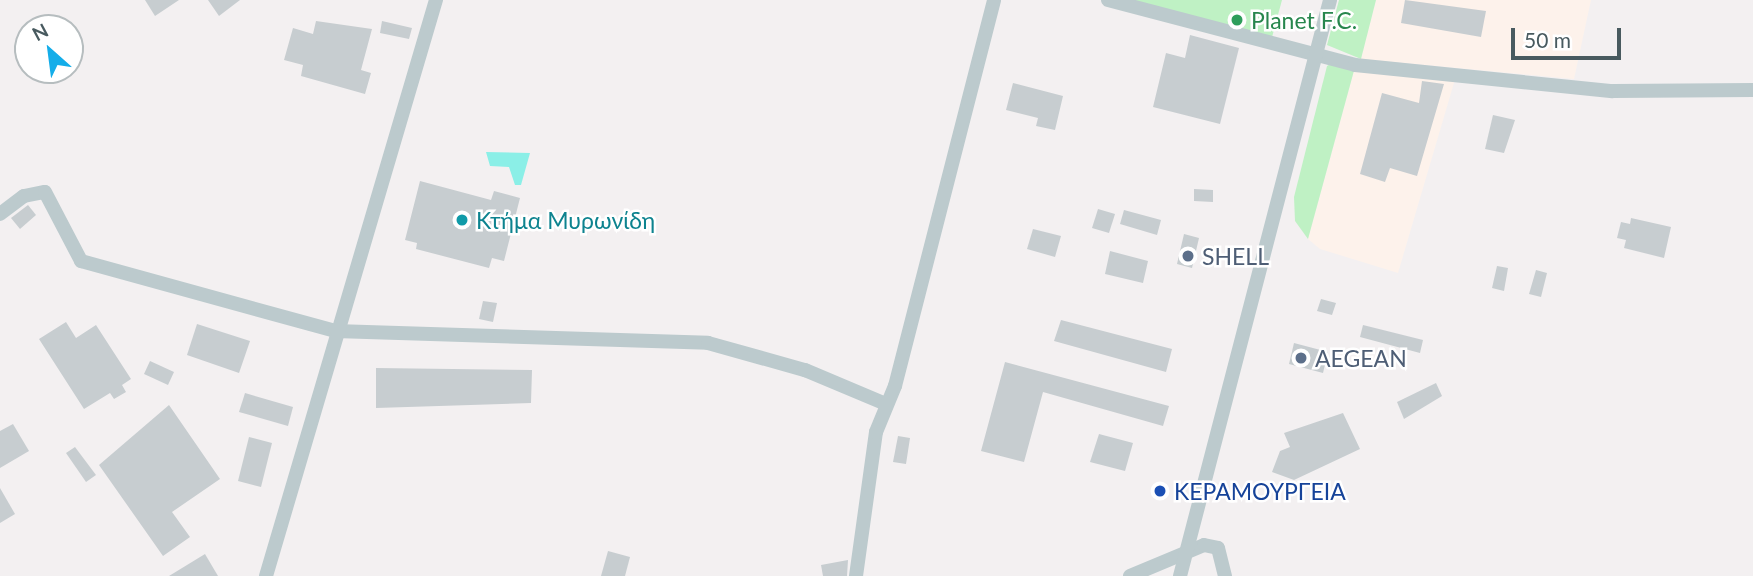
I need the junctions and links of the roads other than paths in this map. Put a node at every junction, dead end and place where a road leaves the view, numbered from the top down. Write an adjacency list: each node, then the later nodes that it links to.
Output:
1 (436, 0): 8 (street)
2 (995, 0): 9 (street)
3 (1108, 0): 5 (street)
4 (1330, 0): 5 (street)
5 (1315, 56): 6 (street); 10 (street)
6 (1753, 90)
7 (0, 214): 8 (street)
8 (335, 331): 9 (street); 11 (street)
9 (886, 404): 12 (street)
10 (1186, 548): 13 (street); 14 (street); 15 (street)
11 (266, 576)
12 (856, 576)
13 (1130, 576)
14 (1180, 576)
15 (1225, 576)

